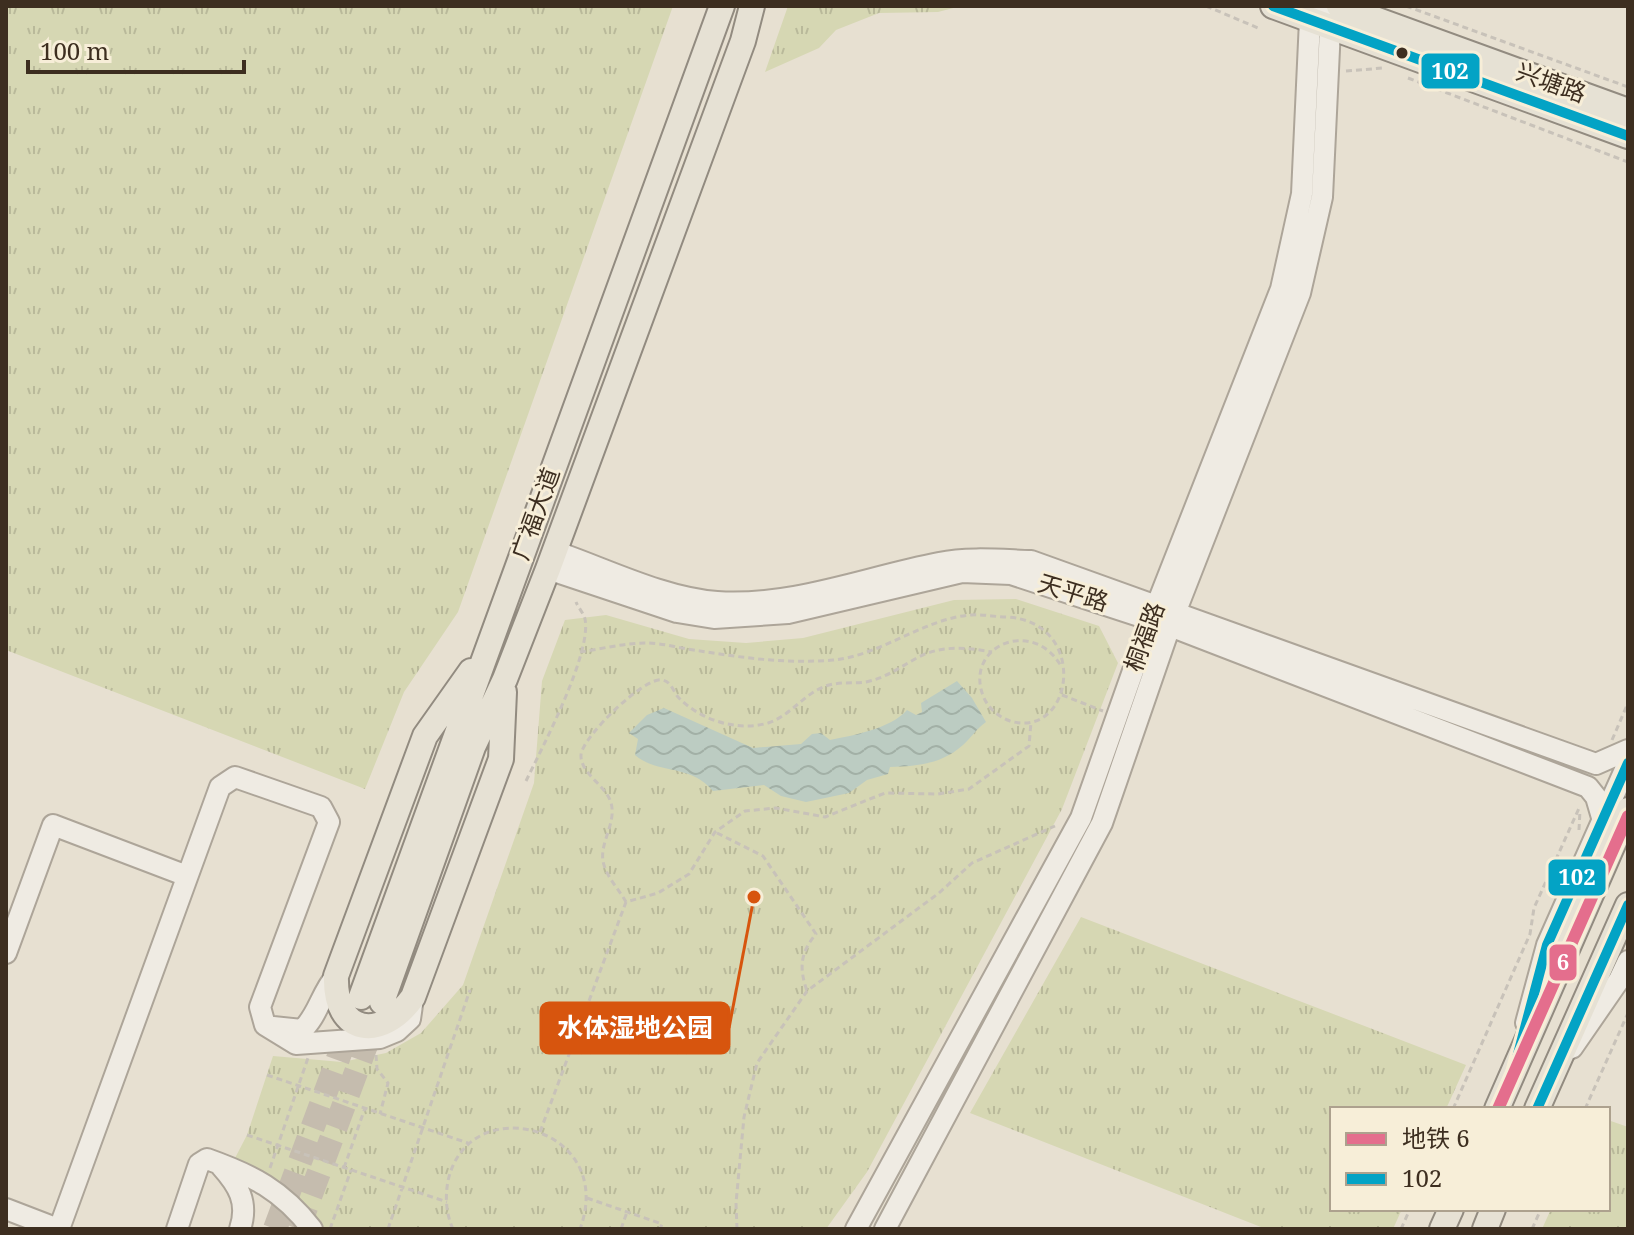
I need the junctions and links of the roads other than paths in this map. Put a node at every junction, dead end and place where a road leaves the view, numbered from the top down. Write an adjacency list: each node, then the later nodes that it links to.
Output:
1 (722, 6): 9 (main road, 广福大道)
2 (752, 6): 7 (main road, 广福大道)
3 (1273, 6): 4 (main road, 兴塘路)
4 (1324, 13): 5 (main road, 兴塘路); 6 (main road, 兴塘路); 8 (street, 桐福路)
5 (1628, 111)
6 (1628, 136)
7 (551, 560): 8 (street, 天平路); 10 (main road, 广福大道)
8 (1163, 616): 11 (street, 天平路); 14 (street, 天平路); 32 (street, 桐福路); 33 (street, 桐福路)
9 (486, 649): 10 (main road, 广福大道); 19 (main road)
10 (505, 679): 20 (main road)
11 (1628, 750)
12 (1628, 763): 14 (street)
13 (1628, 810): 22 (main road)
14 (1603, 821): 22 (street)
15 (187, 876): 17 (street); 21 (street); 28 (street)
16 (1628, 905): 23 (main road)
17 (6, 953)
18 (1628, 961): 23 (street)
19 (336, 976): 20 (main road); 21 (street)
20 (413, 997): 21 (street)
21 (265, 1025)
22 (1513, 1073): 24 (main road)
23 (1549, 1081): 25 (main road)
24 (1498, 1107)
25 (1538, 1107)
26 (218, 1163): 29 (street); 30 (street); 31 (street)
27 (6, 1209): 28 (street)
28 (59, 1229)
29 (177, 1229)
30 (240, 1229)
31 (312, 1229)
32 (856, 1229)
33 (885, 1229)

